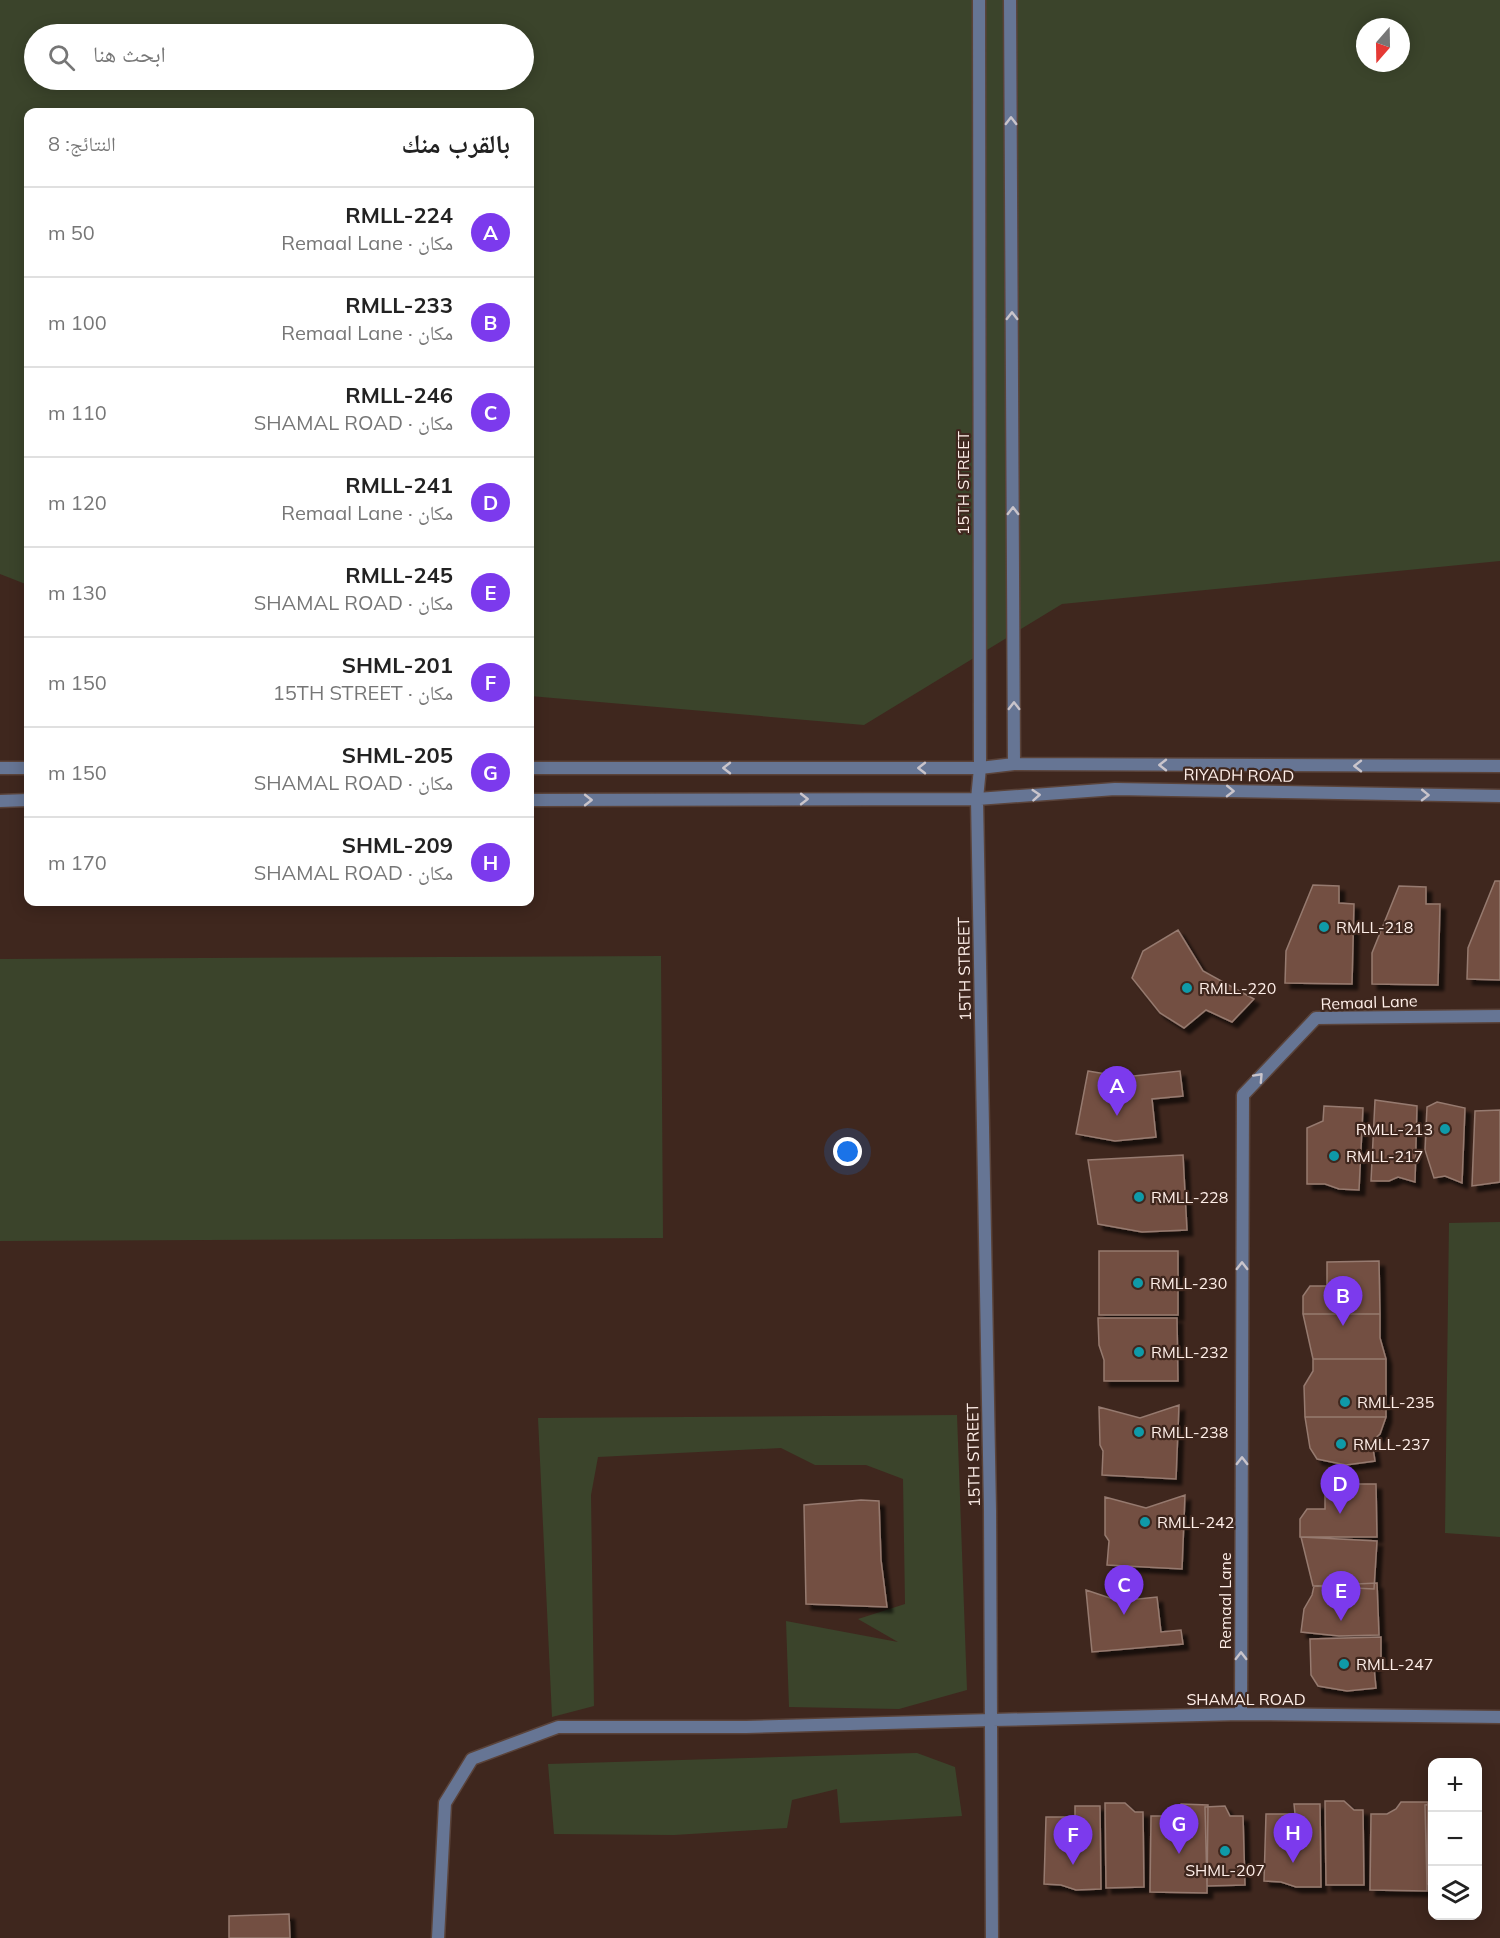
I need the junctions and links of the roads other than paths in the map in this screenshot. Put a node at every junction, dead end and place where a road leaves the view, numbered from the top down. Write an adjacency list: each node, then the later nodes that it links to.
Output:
1 (979, 0): 8 (street, 15TH STREET)
2 (1010, 0): 3 (street, one-way to 2)
3 (1014, 764): 4 (street, RIYADH ROAD, one-way to 3); 8 (street, RIYADH ROAD)
4 (1500, 766)
5 (0, 768): 6 (street)
6 (24, 768)
7 (534, 768): 8 (street, RIYADH ROAD, one-way to 7)
8 (980, 768): 10 (street, 15TH STREET)
9 (1500, 796): 10 (street, RIYADH ROAD, one-way to 9)
10 (977, 799): 11 (street, RIYADH ROAD, one-way to 10); 17 (street, 15TH STREET)
11 (534, 800)
12 (0, 801): 13 (street)
13 (24, 801)
14 (1500, 1016): 15 (street, Remaal Lane, one-way to 14)
15 (1241, 1714): 16 (street, SHAMAL ROAD); 17 (street, SHAMAL ROAD)
16 (1500, 1718)
17 (992, 1720): 18 (street, SHAMAL ROAD); 19 (street, 15TH STREET)
18 (438, 1938)
19 (992, 1938)

